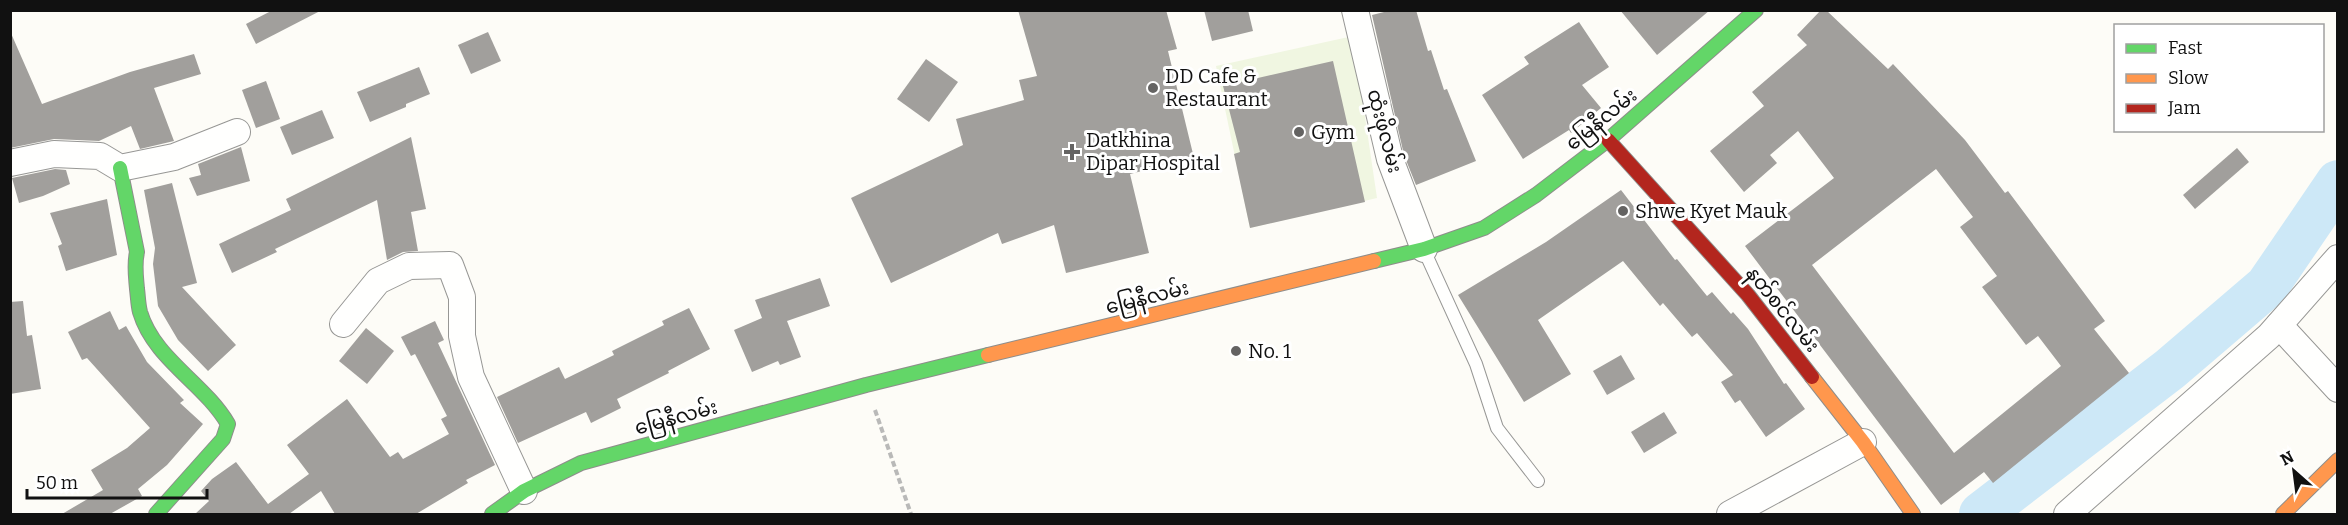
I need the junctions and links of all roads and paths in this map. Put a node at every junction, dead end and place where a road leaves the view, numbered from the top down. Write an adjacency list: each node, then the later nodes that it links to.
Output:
1 (1354, 10): 7 (street, ထုံးဖိုလမ်း)
2 (1756, 10): 4 (main road, မြေနီလမ်း)
3 (237, 132): 6 (street)
4 (1608, 140): 7 (main road, မြေနီလမ်း); 13 (main road, နတ်စင်လမ်း)
5 (10, 164): 6 (street)
6 (120, 168): 17 (main road)
7 (1424, 249): 11 (main road, မြေနီလမ်း); 15 (lane)
8 (2337, 258): 10 (street)
9 (343, 324): 16 (street)
10 (2279, 325): 12 (street); 22 (street)
11 (866, 385): 16 (main road, မြေနီလမ်း); 19 (path)
12 (2337, 389)
13 (1863, 442): 20 (street); 21 (main road, နတ်စင်လမ်း)
14 (2337, 460): 23 (main road)
15 (1538, 481)
16 (524, 491): 18 (main road, မြေနီလမ်း)
17 (156, 514)
18 (492, 514)
19 (911, 514)
20 (1730, 514)
21 (1914, 514)
22 (2067, 514)
23 (2283, 514)

